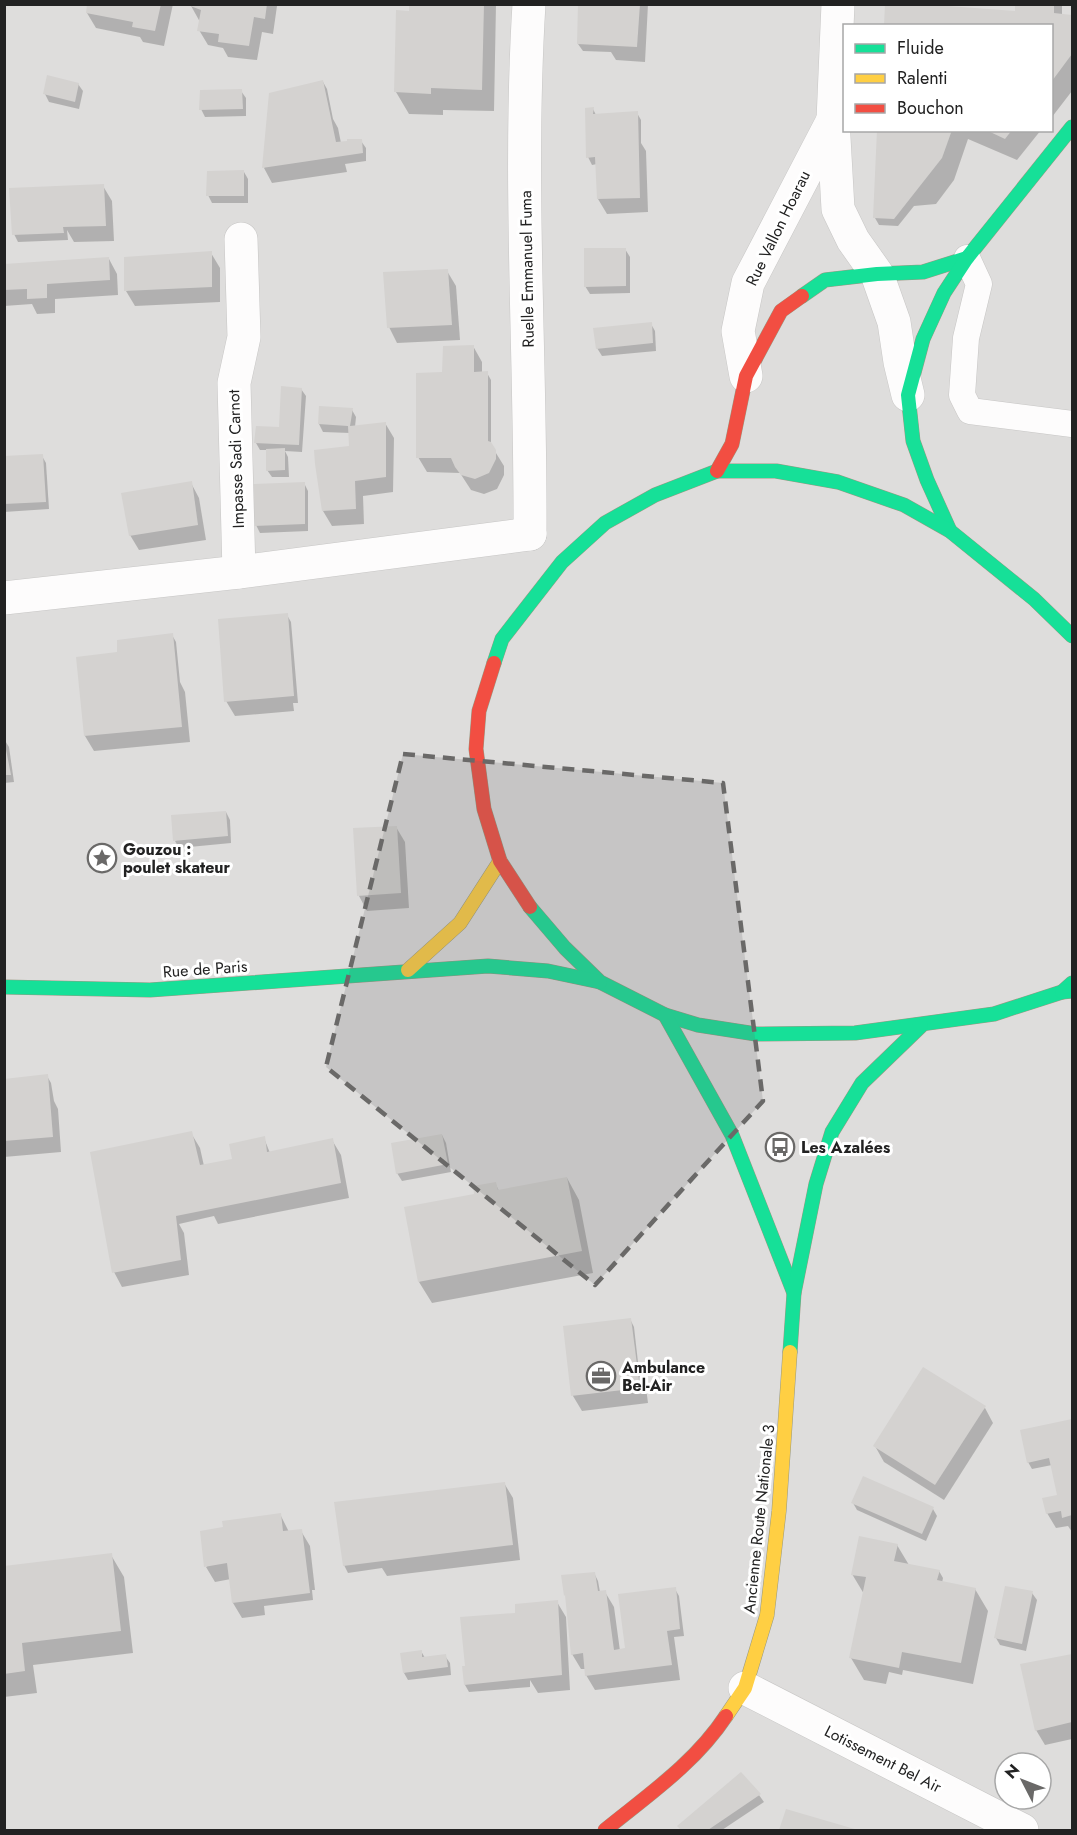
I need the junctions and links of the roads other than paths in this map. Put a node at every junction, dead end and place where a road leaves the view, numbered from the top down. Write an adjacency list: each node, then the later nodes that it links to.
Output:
1 (529, 4): 13 (street, Ruelle Emmanuel Fuma)
2 (838, 4): 3 (street, Rue Vallon Hoarau)
3 (833, 120): 7 (street, Rue Vallon Hoarau); 8 (street, Rue Vallon Hoarau)
4 (1072, 127): 6 (main road)
5 (241, 239): 15 (street, Impasse Sadi Carnot)
6 (967, 258): 7 (main road); 9 (main road); 10 (lane)
7 (877, 274): 8 (main road); 9 (street, Rue Vallon Hoarau)
8 (746, 376): 11 (main road)
9 (908, 395): 12 (main road)
10 (1072, 424)
11 (717, 471): 12 (main road); 14 (main road)
12 (950, 531): 17 (main road)
13 (530, 534): 14 (street); 15 (street)
14 (562, 562): 18 (main road)
15 (239, 572): 16 (street)
16 (4, 598)
17 (1072, 636)
18 (500, 861): 19 (main road); 20 (main road)
19 (408, 970): 20 (main road, Rue de Paris); 21 (main road, Rue de Paris)
20 (600, 982): 23 (main road)
21 (4, 987)
22 (1069, 989): 24 (main road)
23 (665, 1016): 24 (main road); 25 (main road, Ancienne Route Nationale 3)
24 (921, 1026): 25 (main road, Ancienne Route Nationale 3)
25 (794, 1293): 26 (main road, Ancienne Route Nationale 3)
26 (745, 1688): 27 (main road, Ancienne Route Nationale 3); 28 (street, Lotissement Bel Air)
27 (605, 1830)
28 (1022, 1830)

